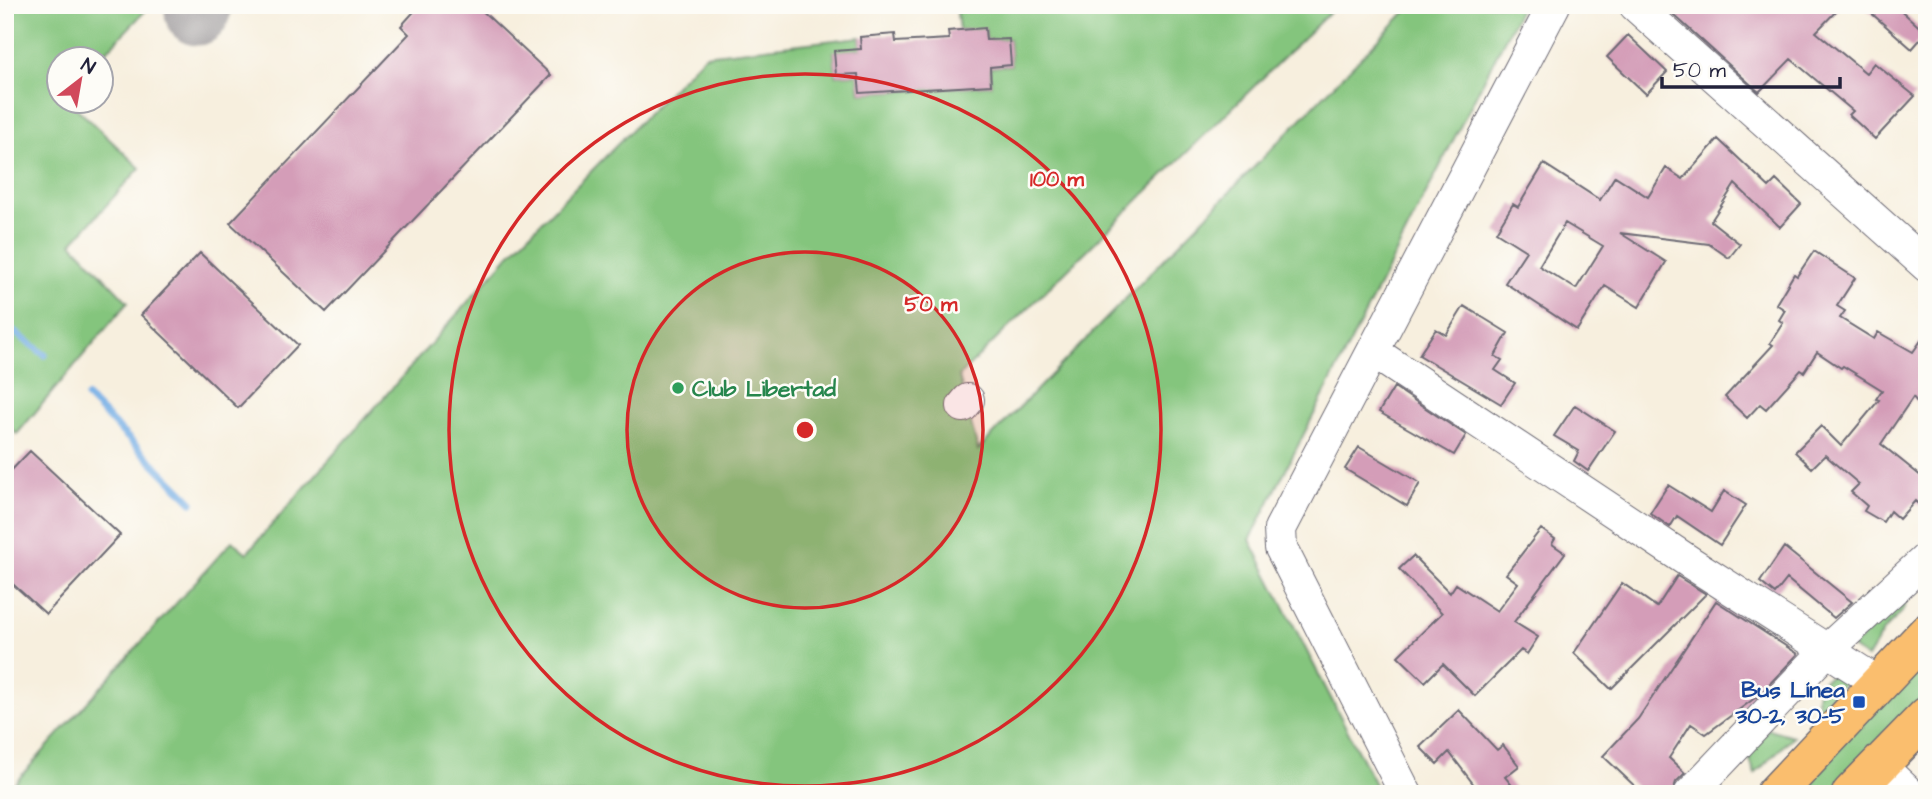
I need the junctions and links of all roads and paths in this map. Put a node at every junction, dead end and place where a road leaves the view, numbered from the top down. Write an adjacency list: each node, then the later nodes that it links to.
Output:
1 (1554, 5): 4 (street)
2 (1635, 5): 3 (street)
3 (1927, 267)
4 (1375, 353): 7 (street); 11 (street)
5 (1927, 558): 7 (street)
6 (1927, 633): 8 (highway)
7 (1827, 650): 8 (street); 12 (street)
8 (1880, 684): 13 (highway)
9 (1927, 716): 10 (highway)
10 (1879, 765): 14 (highway); 15 (street)
11 (1406, 794)
12 (1690, 794)
13 (1775, 794)
14 (1851, 794)
15 (1910, 794)

